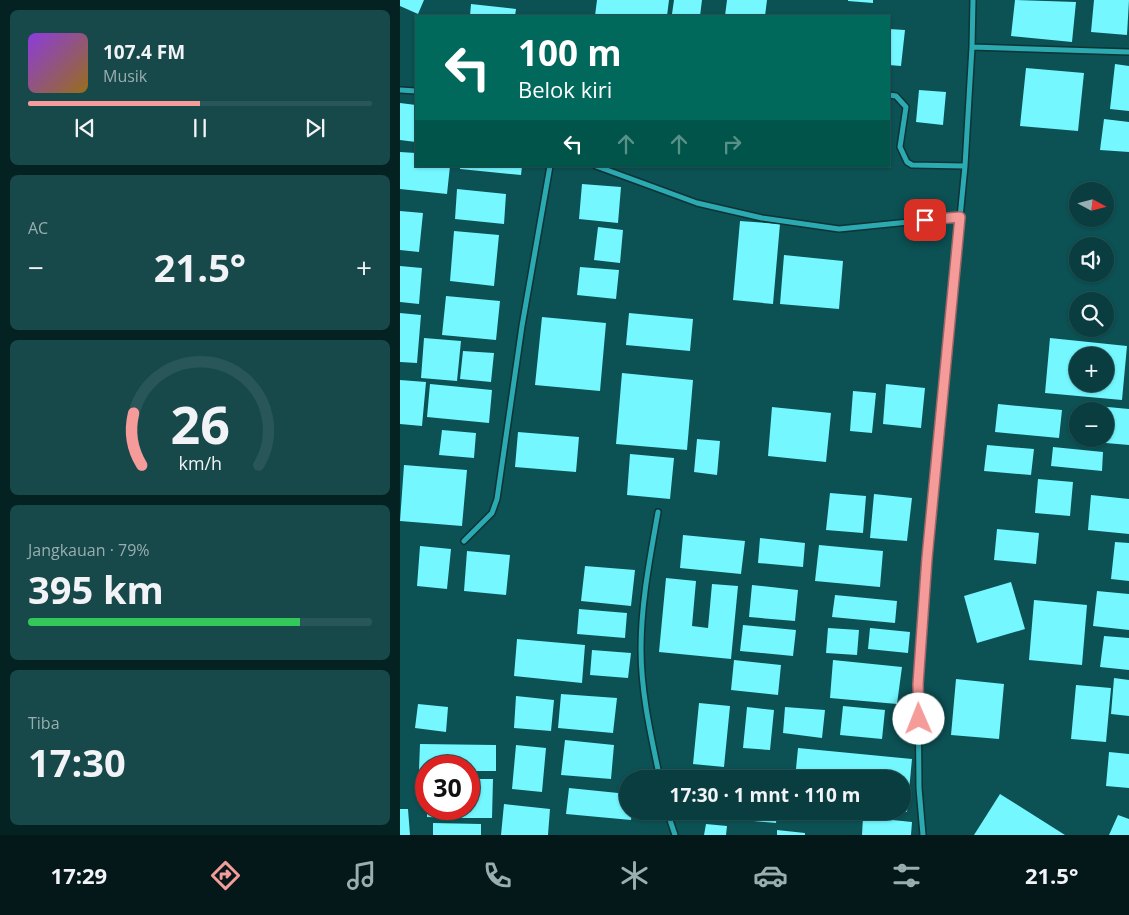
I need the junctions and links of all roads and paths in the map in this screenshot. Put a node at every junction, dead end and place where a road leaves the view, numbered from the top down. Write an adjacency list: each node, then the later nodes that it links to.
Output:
1 (973, 0): 2 (street)
2 (972, 47): 3 (street); 7 (street)
3 (1129, 52)
4 (400, 90): 5 (street)
5 (415, 91)
6 (890, 94): 7 (street)
7 (965, 166): 10 (street)
8 (550, 167): 12 (street)
9 (598, 167): 10 (street)
10 (960, 217): 16 (street)
11 (658, 512): 13 (street)
12 (464, 541)
13 (658, 770)
14 (670, 820): 15 (street)
15 (675, 835)
16 (923, 835)

